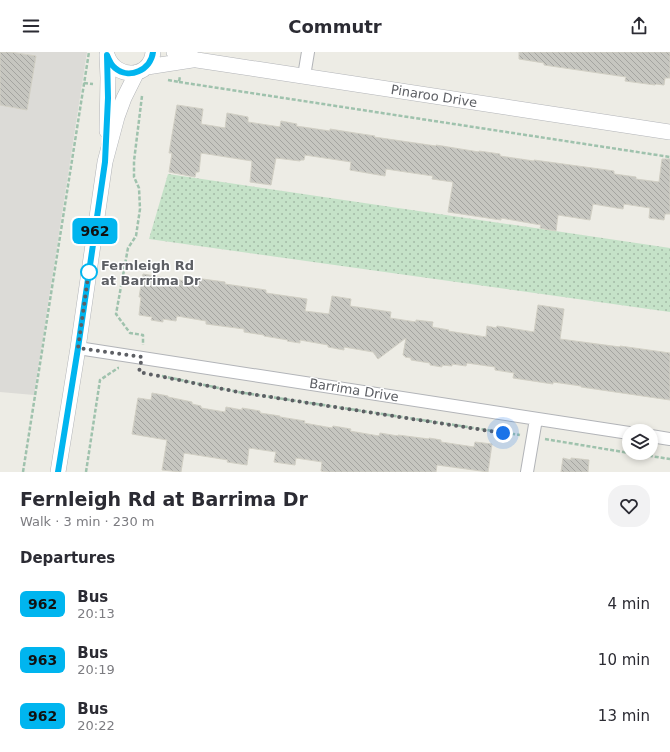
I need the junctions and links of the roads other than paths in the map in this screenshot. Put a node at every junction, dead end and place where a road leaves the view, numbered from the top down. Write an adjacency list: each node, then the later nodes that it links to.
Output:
1 (153, 52): 5 (street)
2 (308, 52): 6 (street)
3 (107, 53): 5 (street, Pinaroo Drive); 8 (street)
4 (185, 58): 5 (street, Pinaroo Drive); 6 (street, Pinaroo Drive)
5 (142, 70): 8 (street)
6 (304, 76): 7 (street, Pinaroo Drive)
7 (670, 132)
8 (105, 162): 9 (street)
9 (78, 348): 10 (street, Barrima Drive); 14 (street)
10 (536, 419): 11 (street, Barrima Drive); 15 (street)
11 (622, 432)
12 (658, 437): 13 (street)
13 (670, 440)
14 (58, 472)
15 (527, 472)

